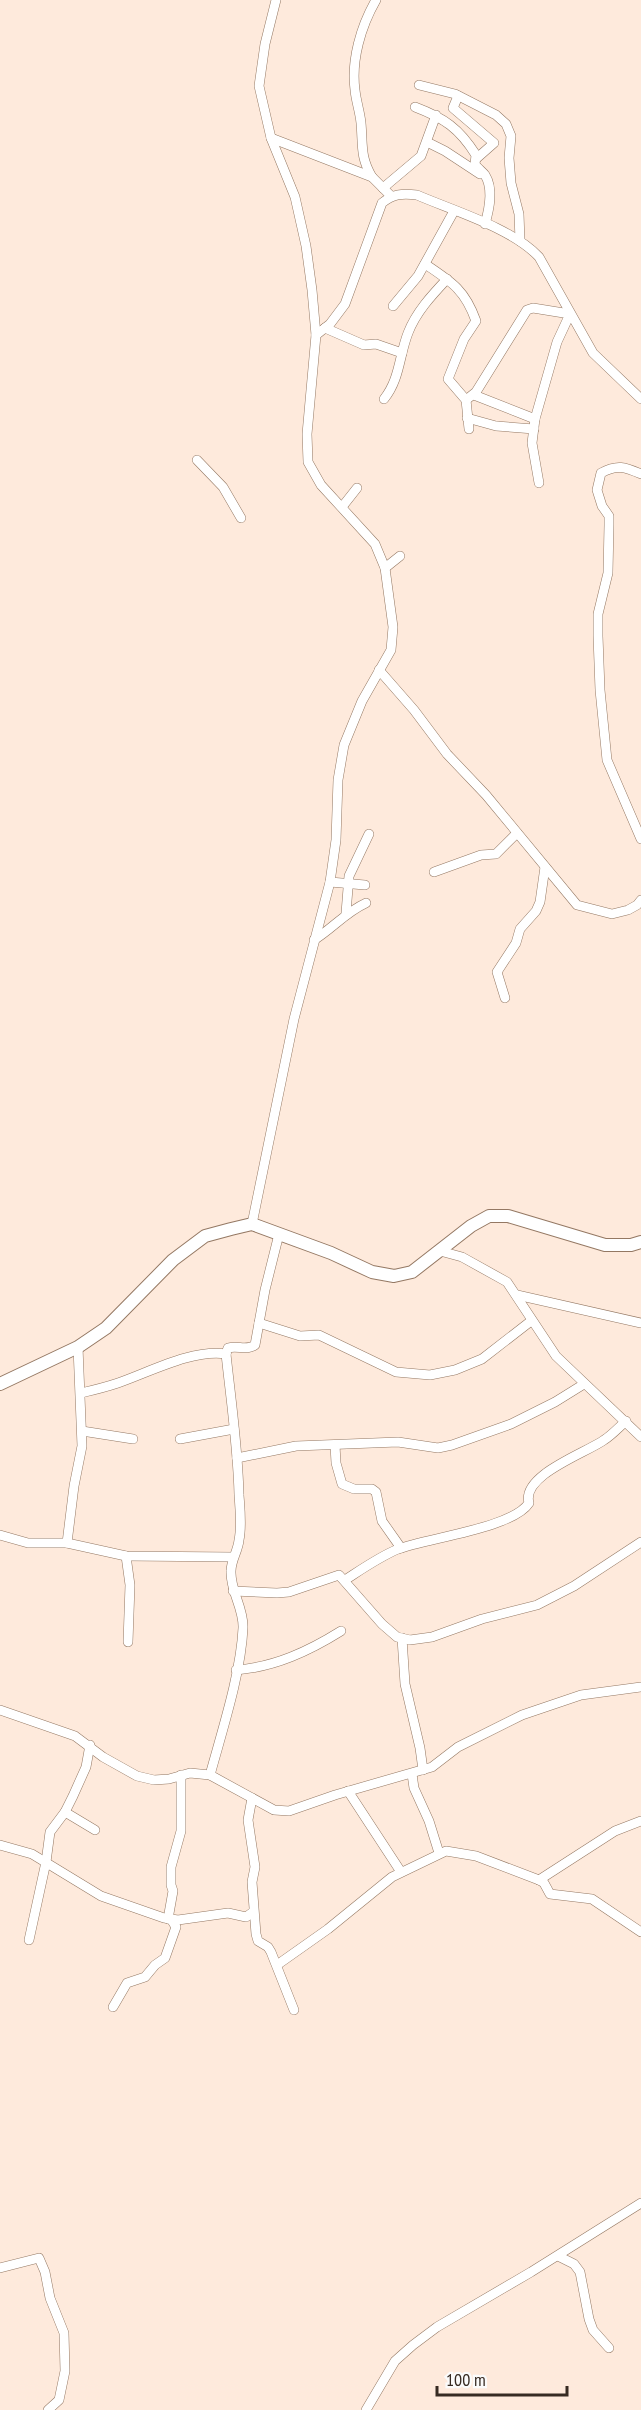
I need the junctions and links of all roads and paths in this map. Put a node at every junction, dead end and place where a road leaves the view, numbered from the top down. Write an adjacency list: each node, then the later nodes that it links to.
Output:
1 (276, 0): 7 (street)
2 (376, 0): 11 (street)
3 (419, 85): 4 (street)
4 (458, 96): 9 (street); 16 (street)
5 (415, 107): 6 (street)
6 (436, 115): 8 (street); 9 (street)
7 (271, 138): 11 (street); 22 (street)
8 (427, 142): 10 (street); 12 (street)
9 (477, 158): 10 (street)
10 (485, 175): 15 (street)
11 (372, 177): 12 (street)
12 (383, 188): 13 (street)
13 (391, 196): 14 (street); 21 (street)
14 (454, 211): 15 (street); 17 (street)
15 (485, 224): 16 (street)
16 (519, 241): 20 (street)
17 (425, 264): 18 (street); 19 (street)
18 (447, 279): 23 (street); 24 (street)
19 (393, 306)
20 (570, 314): 24 (street); 26 (street); 28 (street)
21 (325, 328): 22 (street); 23 (street)
22 (316, 335): 34 (street)
23 (402, 353): 25 (street)
24 (470, 397): 27 (street); 28 (street)
25 (384, 399)
26 (641, 399)
27 (467, 418): 28 (street); 29 (street)
28 (534, 424): 32 (street)
29 (469, 429)
30 (197, 460): 35 (street)
31 (641, 474): 41 (street)
32 (539, 483)
33 (357, 488): 34 (street)
34 (342, 507): 37 (street)
35 (241, 519)
36 (400, 556): 37 (street)
37 (385, 568): 38 (street)
38 (379, 670): 39 (street); 44 (street)
39 (517, 832): 42 (street); 43 (street)
40 (369, 834): 45 (street)
41 (641, 839)
42 (545, 867): 47 (street); 51 (street)
43 (434, 872)
44 (330, 882): 45 (street); 50 (street)
45 (348, 884): 46 (street); 49 (street)
46 (365, 885)
47 (641, 900)
48 (366, 903): 49 (street)
49 (346, 913): 50 (street)
50 (314, 940): 52 (street)
51 (505, 998)
52 (252, 1224): 53 (main road); 60 (main road)
53 (279, 1234): 55 (main road); 58 (street)
54 (641, 1242): 55 (main road)
55 (440, 1251): 56 (street)
56 (517, 1295): 57 (street); 59 (street)
57 (531, 1321): 58 (street); 63 (street)
58 (260, 1323): 61 (street)
59 (641, 1323)
60 (78, 1347): 62 (main road); 64 (street)
61 (226, 1354): 64 (street); 66 (street)
62 (0, 1384)
63 (584, 1384): 65 (street); 71 (street)
64 (81, 1393): 67 (street)
65 (626, 1421): 68 (street); 76 (street)
66 (234, 1429): 70 (street); 72 (street)
67 (82, 1431): 69 (street); 74 (street)
68 (641, 1437)
69 (133, 1439)
70 (180, 1439)
71 (335, 1445): 72 (street); 76 (street)
72 (237, 1458): 78 (street)
73 (0, 1535): 74 (street)
74 (67, 1542): 77 (street)
75 (641, 1542): 82 (street)
76 (401, 1548): 79 (street)
77 (126, 1556): 78 (street); 83 (street)
78 (233, 1557): 80 (street)
79 (345, 1580): 80 (street); 82 (street)
80 (233, 1591): 84 (street)
81 (341, 1631): 84 (street)
82 (402, 1638): 88 (street)
83 (128, 1642)
84 (236, 1670): 91 (street)
85 (641, 1687): 88 (street)
86 (0, 1710): 87 (street)
87 (90, 1745): 90 (street); 94 (street)
88 (423, 1770): 89 (street)
89 (412, 1774): 92 (street); 98 (street)
90 (181, 1775): 91 (street); 103 (street)
91 (210, 1775): 93 (street)
92 (348, 1791): 93 (street); 100 (street)
93 (252, 1798): 102 (street)
94 (65, 1812): 96 (street); 99 (street)
95 (641, 1821): 101 (street)
96 (95, 1830)
97 (0, 1845): 99 (street)
98 (439, 1853): 100 (street); 101 (street)
99 (46, 1862): 103 (street); 105 (street)
100 (401, 1872): 106 (street)
101 (539, 1880): 104 (street)
102 (254, 1912): 103 (street); 106 (street)
103 (170, 1919): 107 (street)
104 (641, 1932)
105 (28, 1940)
106 (277, 1965): 108 (street)
107 (113, 2007)
108 (294, 2010)
109 (641, 2203): 110 (street)
110 (558, 2256): 112 (street); 114 (street)
111 (0, 2268): 113 (street)
112 (609, 2348)
113 (48, 2410)
114 (366, 2410)

